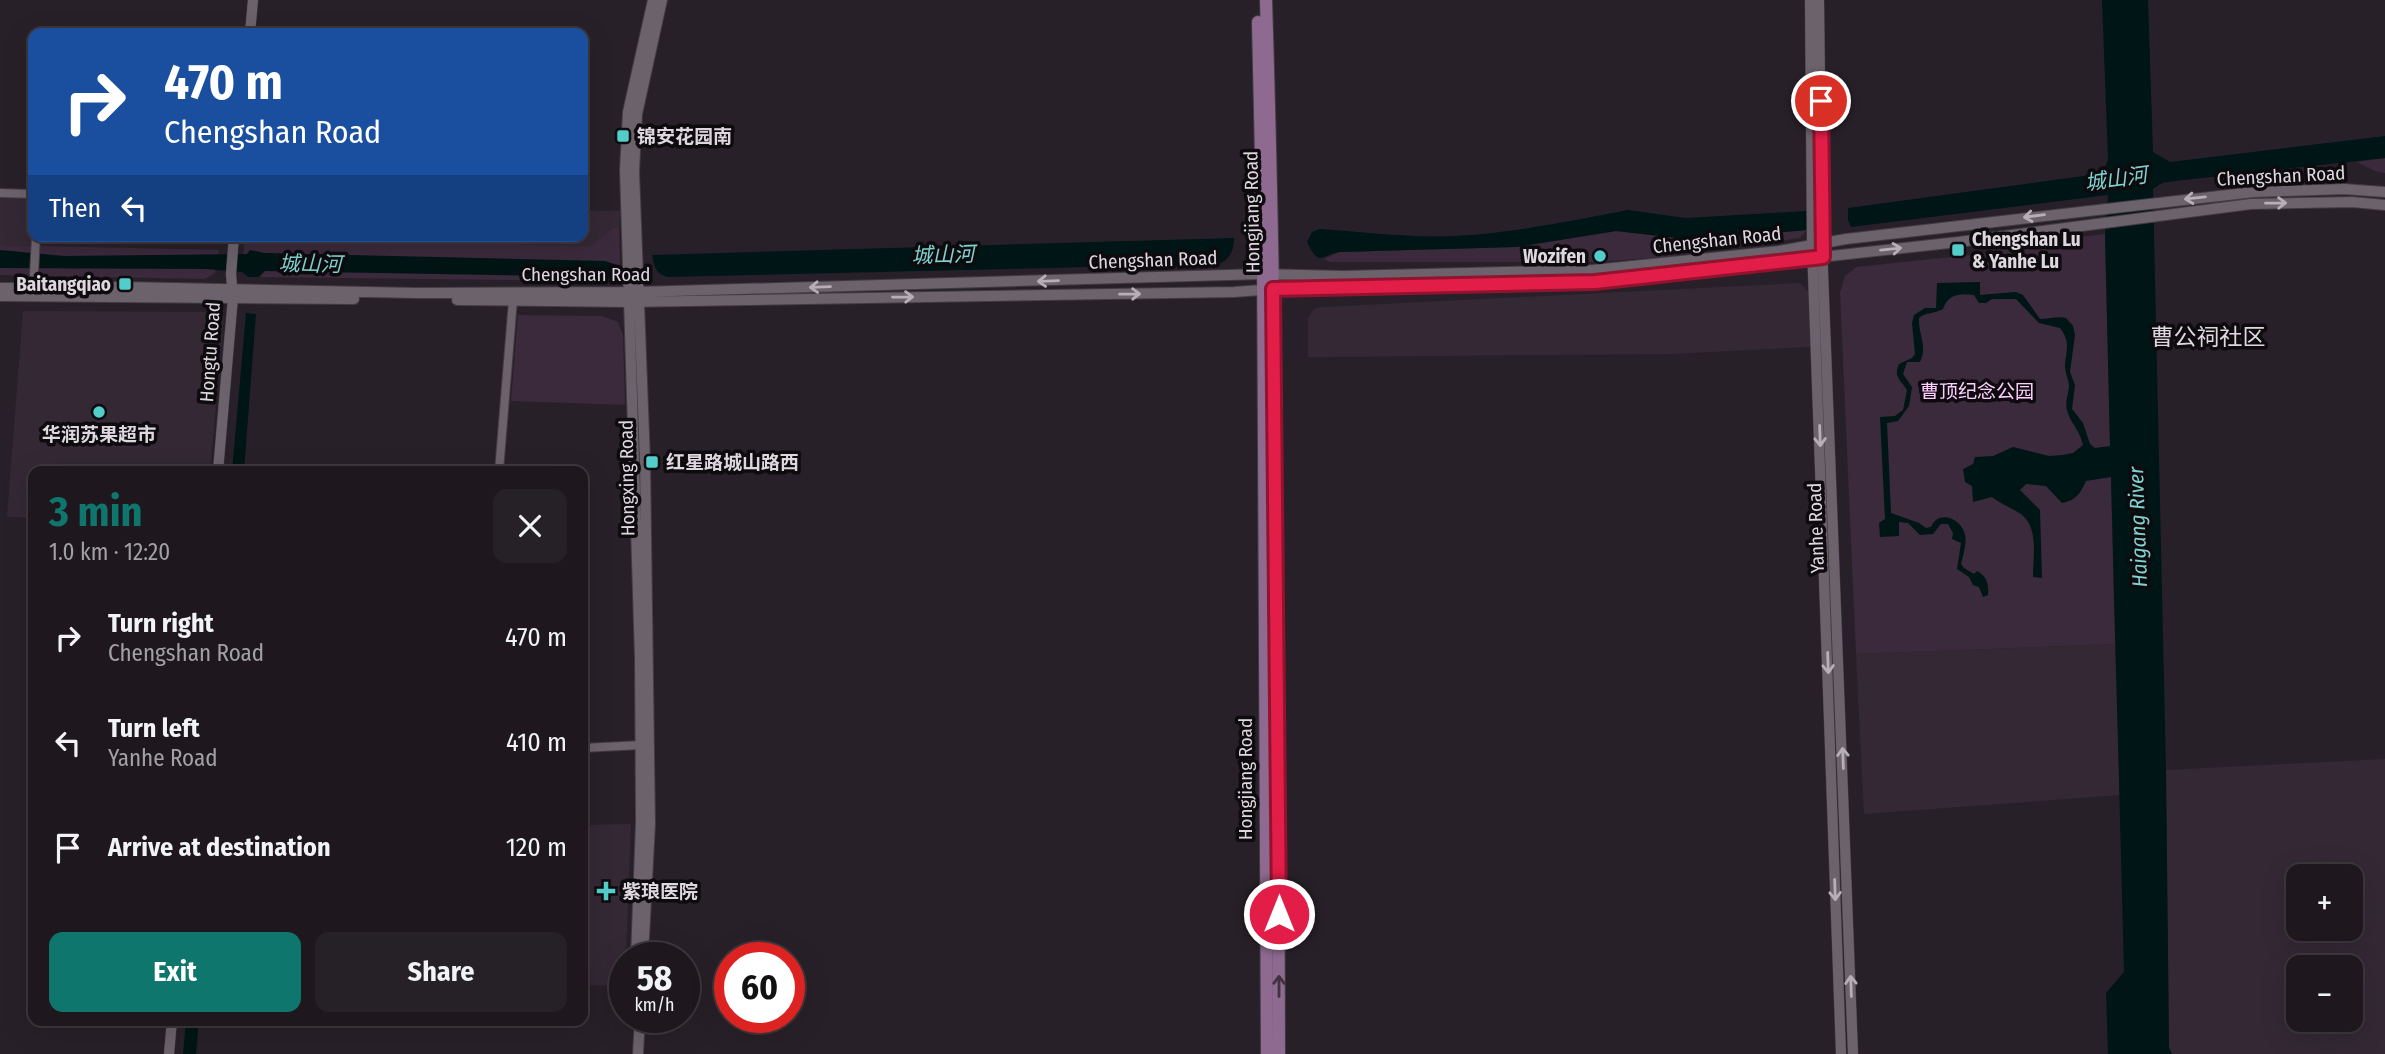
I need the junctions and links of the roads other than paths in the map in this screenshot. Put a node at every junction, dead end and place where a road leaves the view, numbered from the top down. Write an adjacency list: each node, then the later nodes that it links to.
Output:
1 (253, 0): 8 (street)
2 (653, 0): 22 (main road, Hongxing Road)
3 (662, 0): 22 (main road, Hongxing Road)
4 (1258, 0): 16 (main road, Hongjiang Road)
5 (1266, 0): 16 (main road, Hongjiang Road)
6 (1810, 0): 15 (street, Yanhe Road)
7 (1819, 0): 15 (street, Yanhe Road)
8 (250, 28)
9 (2385, 192): 15 (main road, Chengshan Road, one-way to 15)
10 (0, 193): 11 (street)
11 (28, 194)
12 (2385, 205): 15 (main road, Chengshan Road, one-way to 12)
13 (36, 242): 19 (street)
14 (234, 242): 20 (street, Hongtu Road)
15 (1818, 251): 16 (main road, Chengshan Road); 18 (main road, Chengshan Road); 38 (street, Yanhe Road, one-way to 38); 39 (street, Yanhe Road, one-way to 15)
16 (1268, 274): 18 (main road, Hongjiang Road); 22 (main road, Chengshan Road, one-way to 22)
17 (0, 288): 19 (main road, Chengshan Road)
18 (1268, 289): 22 (main road, Chengshan Road, one-way to 18); 36 (main road, Hongjiang Road); 37 (main road, Hongjiang Road, one-way to 18)
19 (33, 293): 20 (main road, Chengshan Road); 21 (main road, Chengshan Road)
20 (232, 293): 22 (main road, Chengshan Road); 23 (main road, Chengshan Road); 24 (street, Hongtu Road)
21 (0, 296)
22 (634, 297): 23 (main road, Chengshan Road); 26 (main road, Hongxing Road); 29 (main road, Hongxing Road)
23 (513, 300): 25 (street)
24 (218, 466)
25 (499, 466)
26 (641, 745): 27 (street); 28 (main road, Hongxing Road)
27 (588, 748)
28 (637, 942)
29 (644, 942)
30 (171, 1026): 33 (street)
31 (632, 1033): 34 (main road)
32 (639, 1033): 35 (main road)
33 (169, 1054)
34 (631, 1054)
35 (638, 1054)
36 (1267, 1054)
37 (1279, 1054)
38 (1841, 1054)
39 (1853, 1054)

